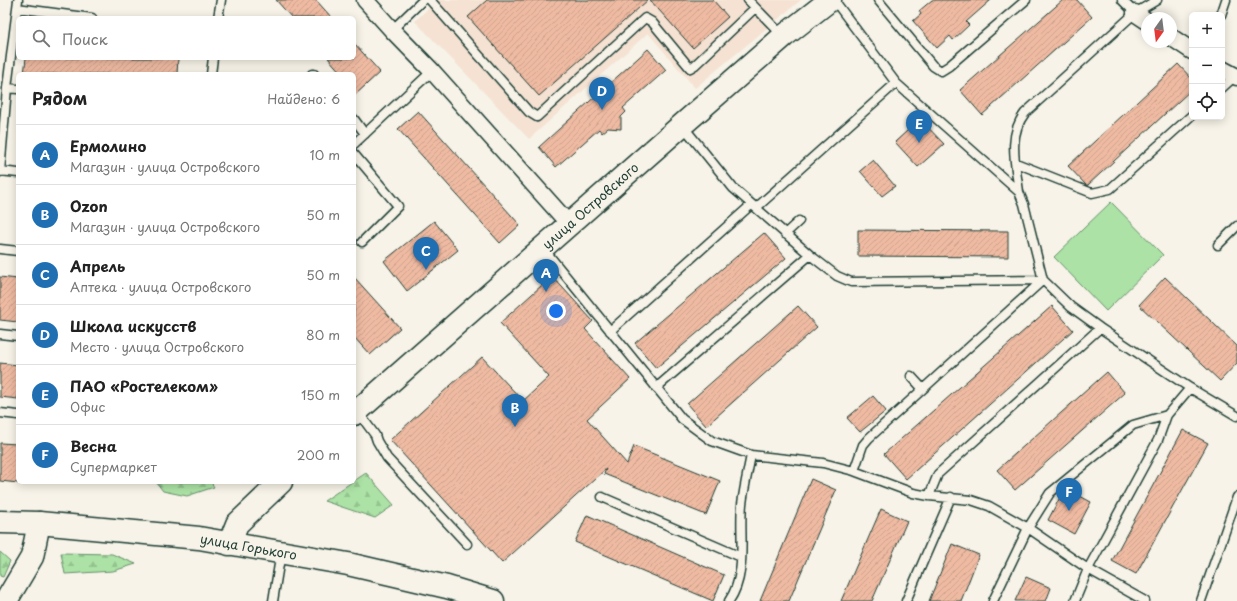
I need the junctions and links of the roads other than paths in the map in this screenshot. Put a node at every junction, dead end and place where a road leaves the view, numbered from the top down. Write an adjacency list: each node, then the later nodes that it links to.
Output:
1 (221, 0): 18 (lane)
2 (365, 0): 20 (street)
3 (423, 0): 20 (lane)
4 (430, 0): 14 (lane)
5 (748, 0): 14 (lane)
6 (830, 0): 21 (street, улица Островского)
7 (834, 0): 28 (lane)
8 (878, 0): 9 (lane)
9 (1026, 0)
10 (1122, 0): 19 (lane)
11 (1157, 0): 15 (lane)
12 (1226, 0): 16 (lane)
13 (17, 4): 17 (lane); 30 (lane)
14 (755, 8): 21 (lane)
15 (1146, 12)
16 (1222, 12)
17 (81, 16)
18 (218, 16)
19 (1141, 17): 38 (lane)
20 (392, 30): 25 (street)
21 (784, 36): 34 (street, улица Островского)
22 (1177, 41): 23 (street)
23 (1189, 49)
24 (213, 60): 26 (lane)
25 (432, 71): 35 (lane); 44 (street)
26 (211, 72)
27 (1231, 74): 29 (lane)
28 (896, 83): 41 (lane); 42 (lane)
29 (1225, 84)
30 (7, 88): 31 (lane); 39 (lane)
31 (16, 89)
32 (1189, 118): 38 (lane)
33 (356, 122): 35 (lane)
34 (682, 125): 42 (lane); 44 (street, улица Островского)
35 (365, 134): 36 (lane)
36 (356, 142)
37 (356, 156): 47 (lane)
38 (1016, 163): 41 (lane)
39 (0, 172): 40 (lane)
40 (16, 173)
41 (1019, 192): 53 (lane)
42 (754, 206): 46 (lane); 55 (lane)
43 (799, 221): 46 (lane)
44 (569, 224): 49 (street, улица Островского)
45 (1237, 226): 48 (lane)
46 (785, 234): 52 (lane)
47 (362, 242)
48 (1218, 245)
49 (543, 247): 55 (lane); 62 (street, улица Островского)
50 (0, 249): 51 (lane)
51 (16, 251)
52 (810, 255): 53 (lane); 59 (lane)
53 (1043, 280): 54 (lane); 60 (lane)
54 (1100, 328): 61 (lane); 71 (lane)
55 (610, 331): 59 (lane)
56 (0, 334): 57 (lane)
57 (16, 336)
58 (912, 376): 60 (lane)
59 (656, 388): 68 (lane)
60 (922, 388): 69 (lane)
61 (1190, 388): 66 (lane); 67 (lane)
62 (356, 410)
63 (356, 412): 79 (lane)
64 (0, 413): 65 (lane)
65 (16, 415)
66 (1167, 415): 77 (lane); 82 (lane)
67 (1237, 416)
68 (751, 455): 69 (lane); 81 (lane)
69 (854, 471): 71 (lane)
70 (279, 484): 78 (street)
71 (929, 496): 73 (lane)
72 (602, 497): 81 (lane)
73 (950, 497): 77 (lane); 87 (lane)
74 (1237, 497): 91 (lane)
75 (0, 522): 76 (street, улица Горького)
76 (39, 523): 78 (street, улица Горького); 83 (street)
77 (1028, 528): 82 (lane); 88 (lane)
78 (229, 544): 80 (street, улица Горького)
79 (467, 544)
80 (281, 552): 84 (lane); 85 (street, улица Горького)
81 (741, 557): 86 (lane)
82 (1088, 569): 89 (lane); 90 (lane)
83 (6, 601)
84 (273, 601)
85 (493, 601)
86 (729, 601)
87 (906, 601)
88 (993, 601)
89 (1075, 601)
90 (1145, 601)
91 (1201, 601)

